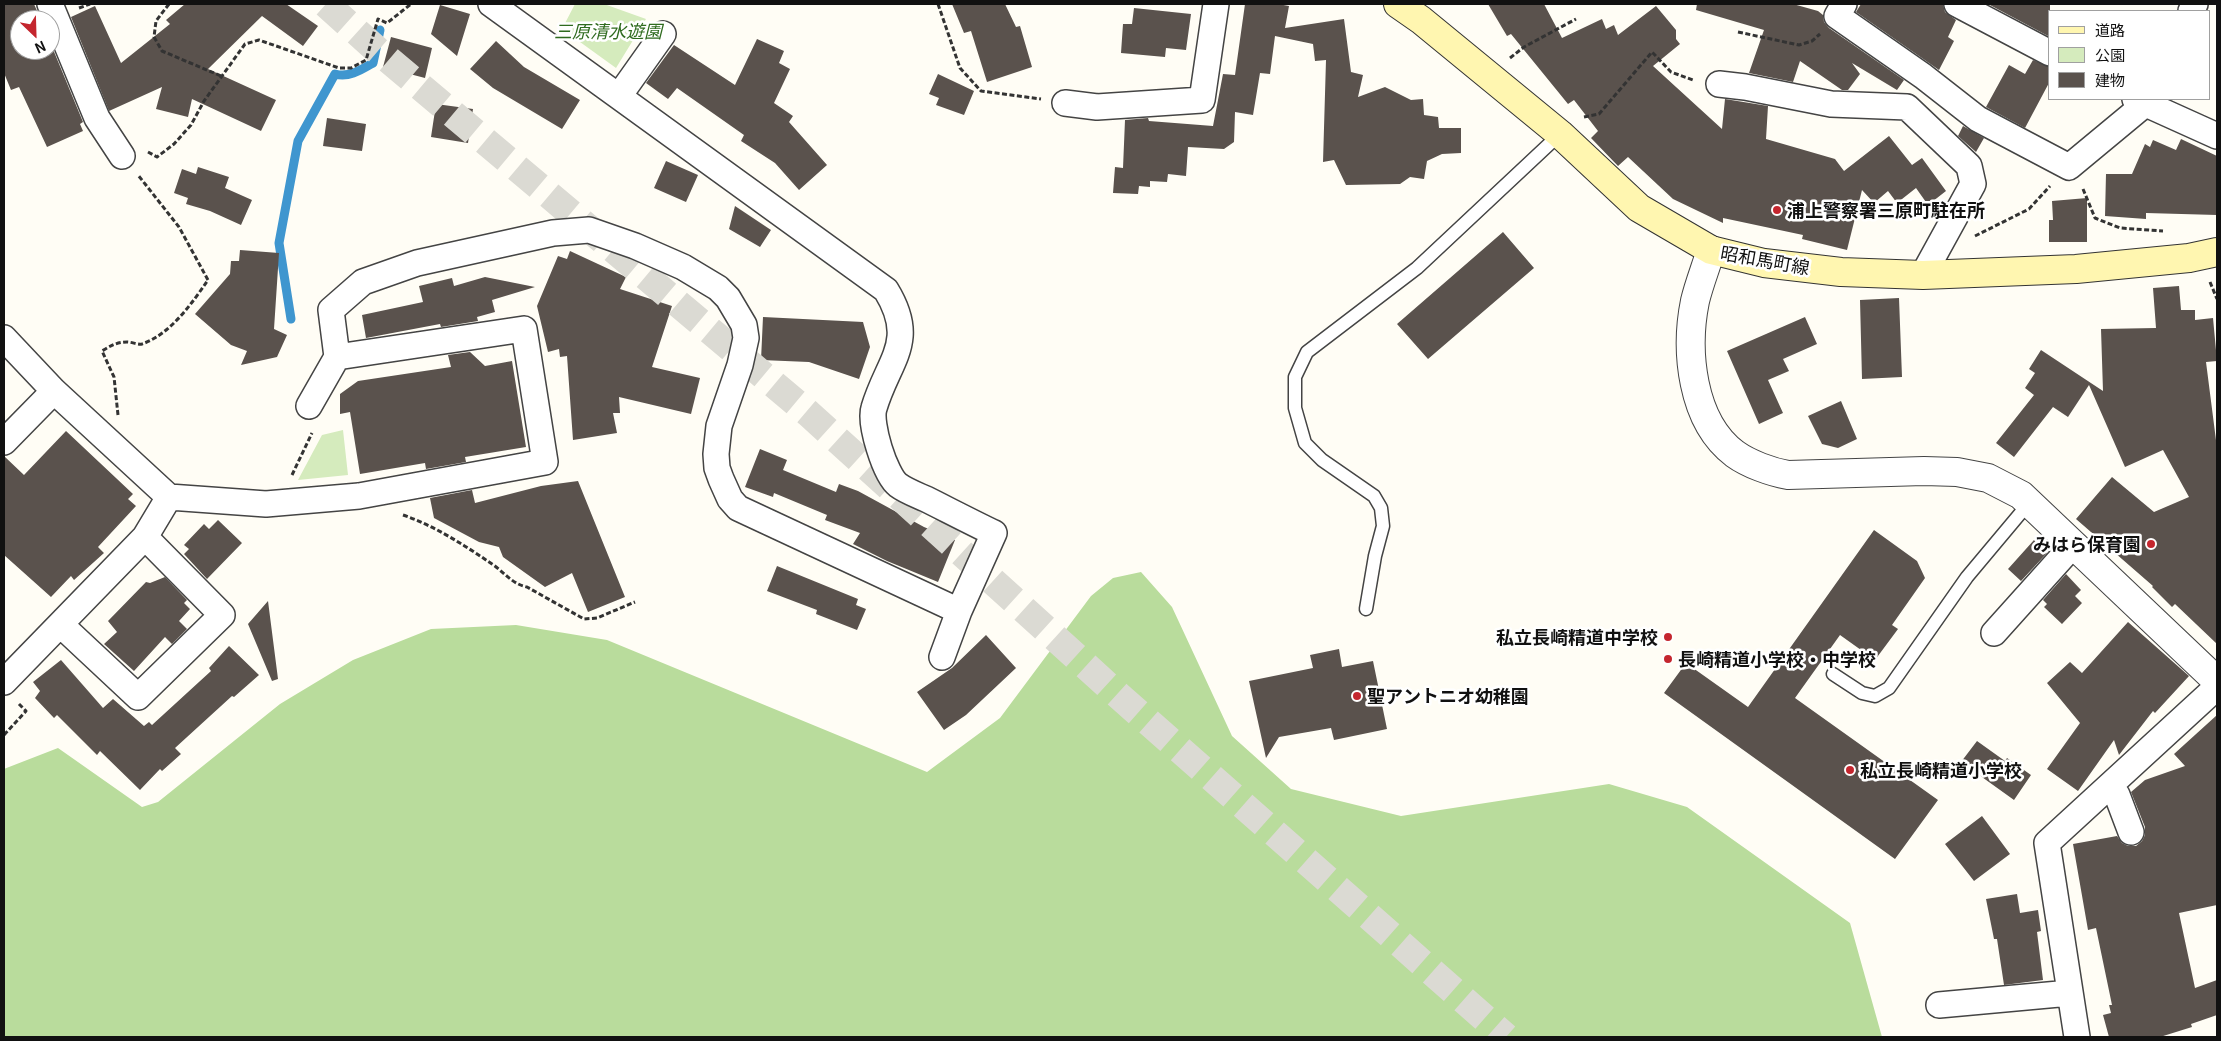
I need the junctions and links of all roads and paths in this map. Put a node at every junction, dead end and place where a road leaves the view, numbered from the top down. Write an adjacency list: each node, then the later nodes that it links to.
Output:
1 (50, 4): 22 (street)
2 (169, 4): 15 (path)
3 (411, 4): 15 (path)
4 (491, 4): 17 (street)
5 (938, 4): 19 (path)
6 (1216, 4): 19 (street)
7 (1398, 4): 14 (main road, 昭和馬町線)
8 (1957, 4): 13 (street)
9 (1841, 10): 11 (path); 23 (street)
10 (1576, 19): 14 (path)
11 (1738, 32)
12 (663, 34): 17 (street)
13 (2048, 52)
14 (1487, 74): 20 (main road, 昭和馬町線)
15 (222, 76): 22 (path)
16 (1708, 82): 20 (path); 28 (street)
17 (619, 96): 43 (street)
18 (2143, 100): 21 (street); 23 (street)
19 (1065, 103)
20 (1557, 131): 26 (main road, 昭和馬町線); 42 (lane)
21 (2217, 136)
22 (122, 156): 33 (path)
23 (2069, 167): 24 (path); 25 (path)
24 (2173, 231)
25 (1971, 238)
26 (1711, 250): 28 (main road, 昭和馬町線); 38 (street)
27 (2217, 252): 28 (main road, 昭和馬町線)
28 (1923, 275)
29 (4, 338): 31 (street)
30 (338, 357): 32 (street); 35 (street); 43 (street)
31 (54, 391): 34 (street); 36 (street)
32 (309, 406): 37 (path)
33 (119, 423)
34 (4, 442)
35 (366, 494): 37 (street); 41 (path)
36 (169, 497): 37 (street); 39 (street)
37 (279, 502)
38 (2029, 503): 40 (street); 47 (lane)
39 (145, 537): 44 (street); 44 (street)
40 (2074, 545): 45 (street); 48 (street)
41 (636, 602)
42 (1366, 609)
43 (959, 611): 46 (street)
44 (61, 625): 50 (street)
45 (1994, 633)
46 (942, 656)
47 (1833, 674)
48 (2217, 681)
49 (2217, 688): 52 (street)
50 (9, 691): 51 (path)
51 (4, 735)
52 (2110, 786): 53 (street); 54 (street)
53 (2131, 832)
54 (2070, 993): 55 (street); 56 (street)
55 (1939, 1005)
56 (2077, 1037)

